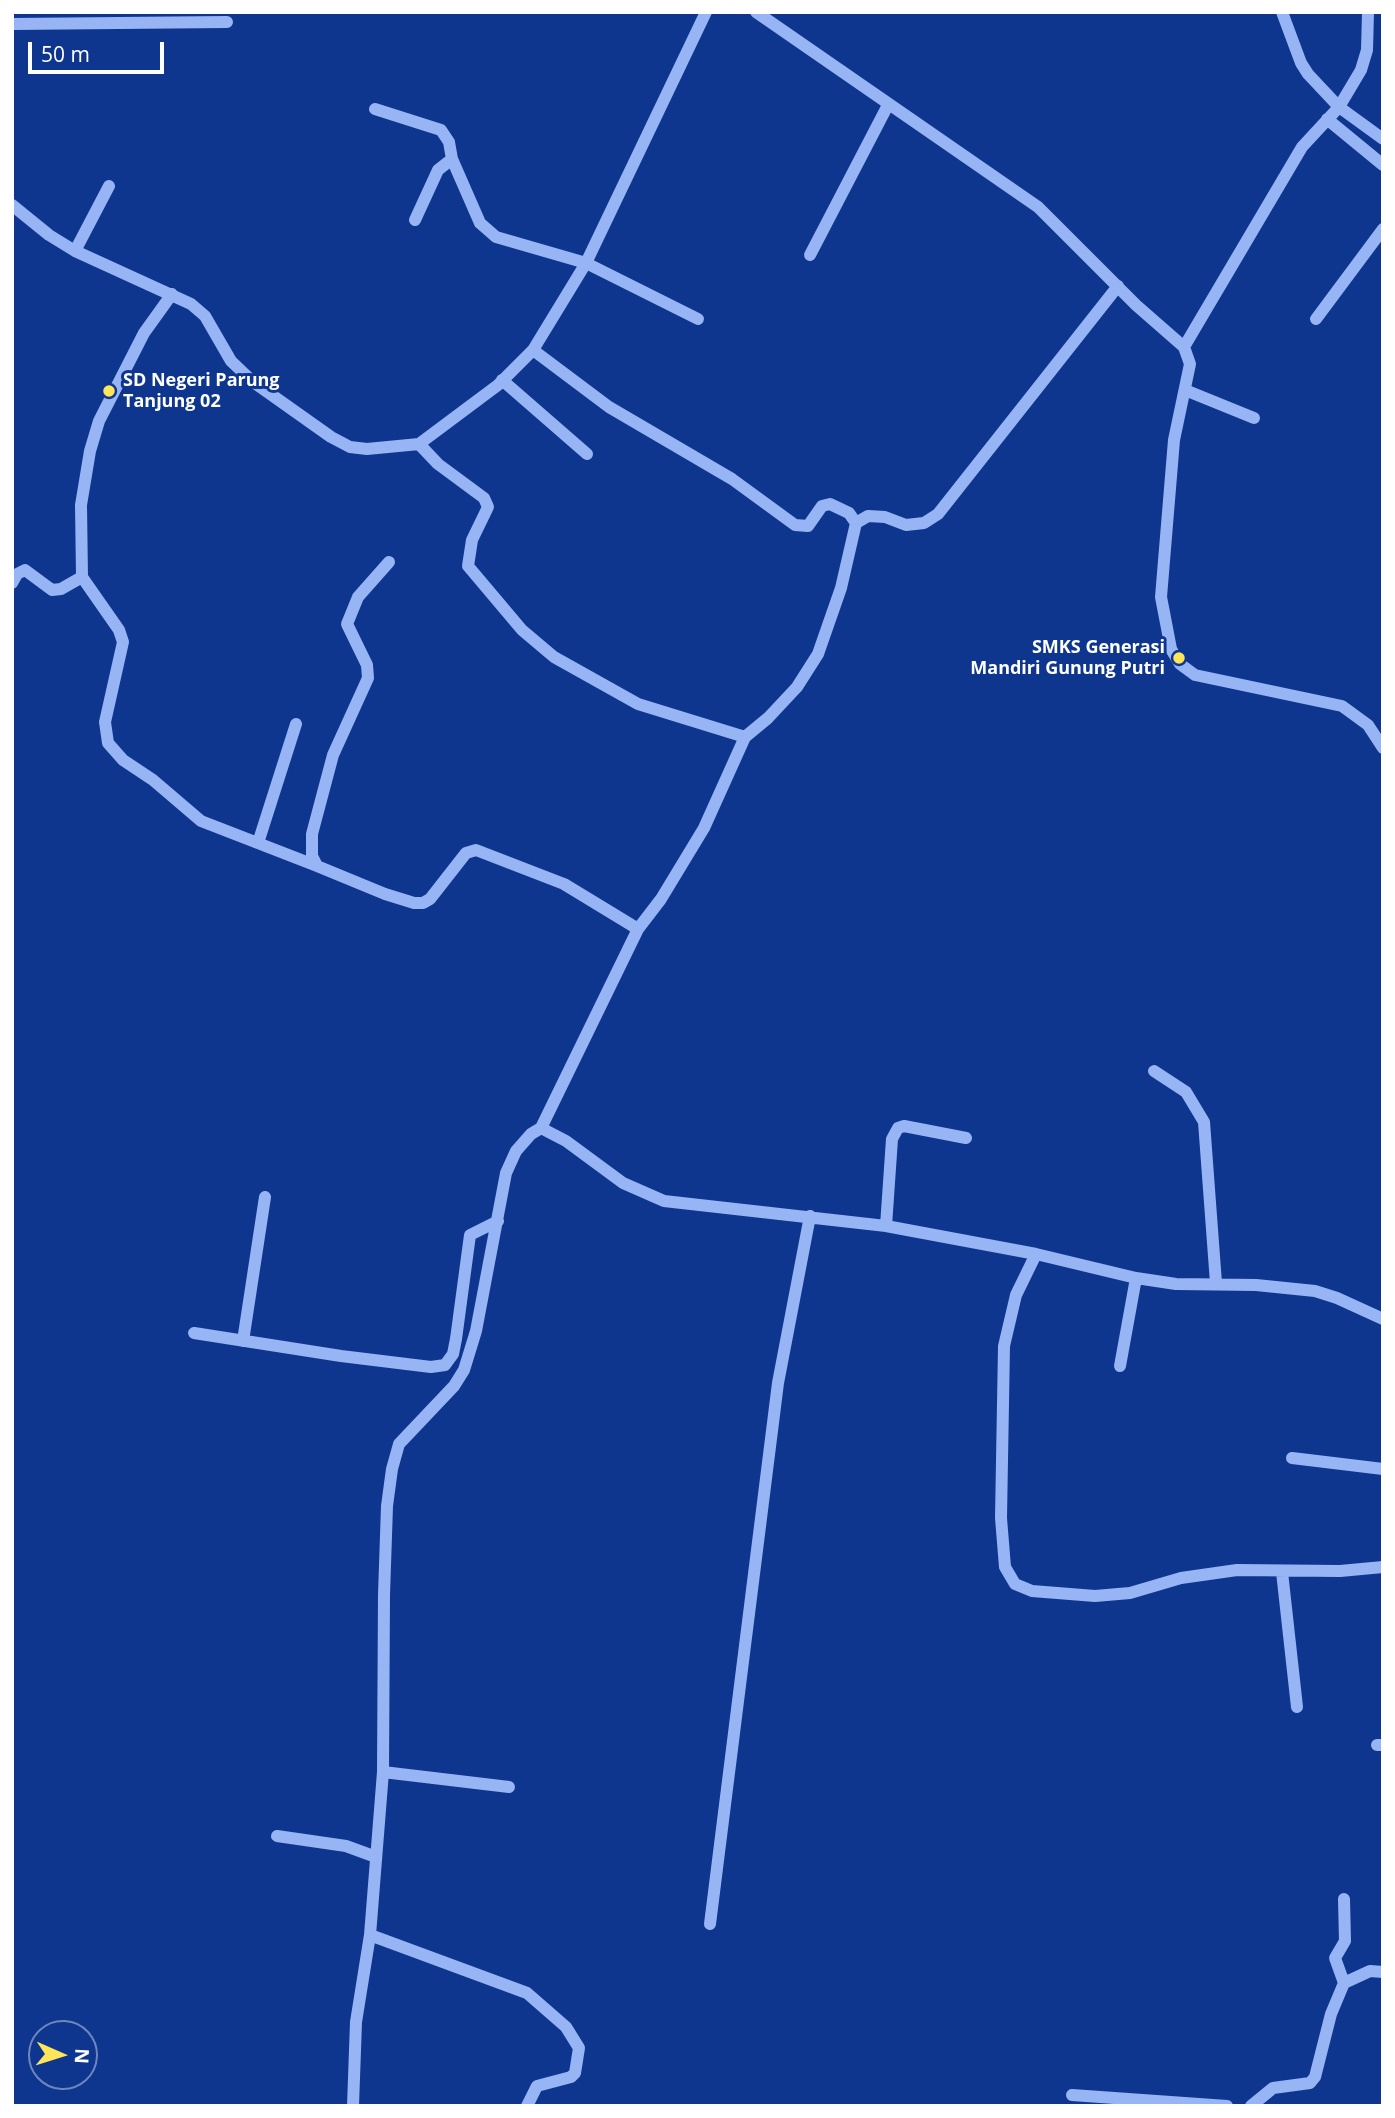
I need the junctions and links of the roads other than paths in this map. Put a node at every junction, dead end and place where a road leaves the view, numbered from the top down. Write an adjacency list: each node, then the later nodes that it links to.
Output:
1 (706, 12): 20 (street)
2 (756, 12): 7 (street)
3 (1282, 12): 8 (street)
4 (1368, 12): 8 (street)
5 (227, 22): 6 (street)
6 (12, 24)
7 (888, 105): 19 (street); 21 (street)
8 (1339, 107): 10 (street); 11 (street)
9 (374, 109): 12 (street)
10 (1326, 119): 13 (street); 25 (street)
11 (1383, 139)
12 (452, 159): 16 (street); 20 (street)
13 (1383, 165)
14 (109, 187): 18 (street)
15 (12, 205): 18 (street)
16 (415, 220)
17 (1383, 229): 24 (street)
18 (75, 251): 22 (street)
19 (810, 256)
20 (586, 263): 23 (street); 26 (street)
21 (1118, 286): 25 (street); 32 (street)
22 (172, 294): 30 (street); 34 (street)
23 (698, 319)
24 (1316, 319)
25 (1184, 347): 28 (street)
26 (533, 350): 27 (street); 32 (street)
27 (502, 380): 30 (street); 31 (street)
28 (1185, 390): 29 (street); 38 (street)
29 (1254, 418)
30 (419, 444): 37 (street)
31 (587, 454)
32 (856, 523): 37 (street)
33 (389, 562): 40 (street)
34 (82, 577): 35 (street); 39 (street)
35 (12, 583)
36 (296, 724): 39 (street)
37 (746, 737): 41 (street)
38 (1383, 748)
39 (258, 844): 40 (street)
40 (317, 866): 41 (street)
41 (638, 929): 43 (street)
42 (1154, 1072): 51 (street)
43 (541, 1128): 46 (street); 47 (street)
44 (966, 1138): 48 (street)
45 (265, 1197): 54 (street)
46 (810, 1216): 48 (street); 66 (street)
47 (498, 1221): 54 (street); 61 (street)
48 (886, 1226): 49 (street)
49 (1036, 1254): 50 (street); 59 (street)
50 (1136, 1278): 51 (street); 55 (street)
51 (1216, 1283): 52 (street)
52 (1383, 1319)
53 (194, 1333): 54 (street)
54 (243, 1341)
55 (1120, 1366)
56 (1292, 1458): 57 (street)
57 (1383, 1469)
58 (1383, 1567): 59 (street)
59 (1282, 1572): 60 (street)
60 (1297, 1707)
61 (383, 1772): 62 (street); 64 (street)
62 (509, 1787)
63 (277, 1836): 64 (street)
64 (376, 1857): 67 (street)
65 (1344, 1899): 69 (street)
66 (710, 1924)
67 (370, 1935): 71 (street); 72 (street)
68 (1383, 1972): 69 (street)
69 (1344, 1983): 74 (street)
70 (1072, 2095): 73 (street)
71 (353, 2106)
72 (527, 2106)
73 (1227, 2106)
74 (1251, 2106)

